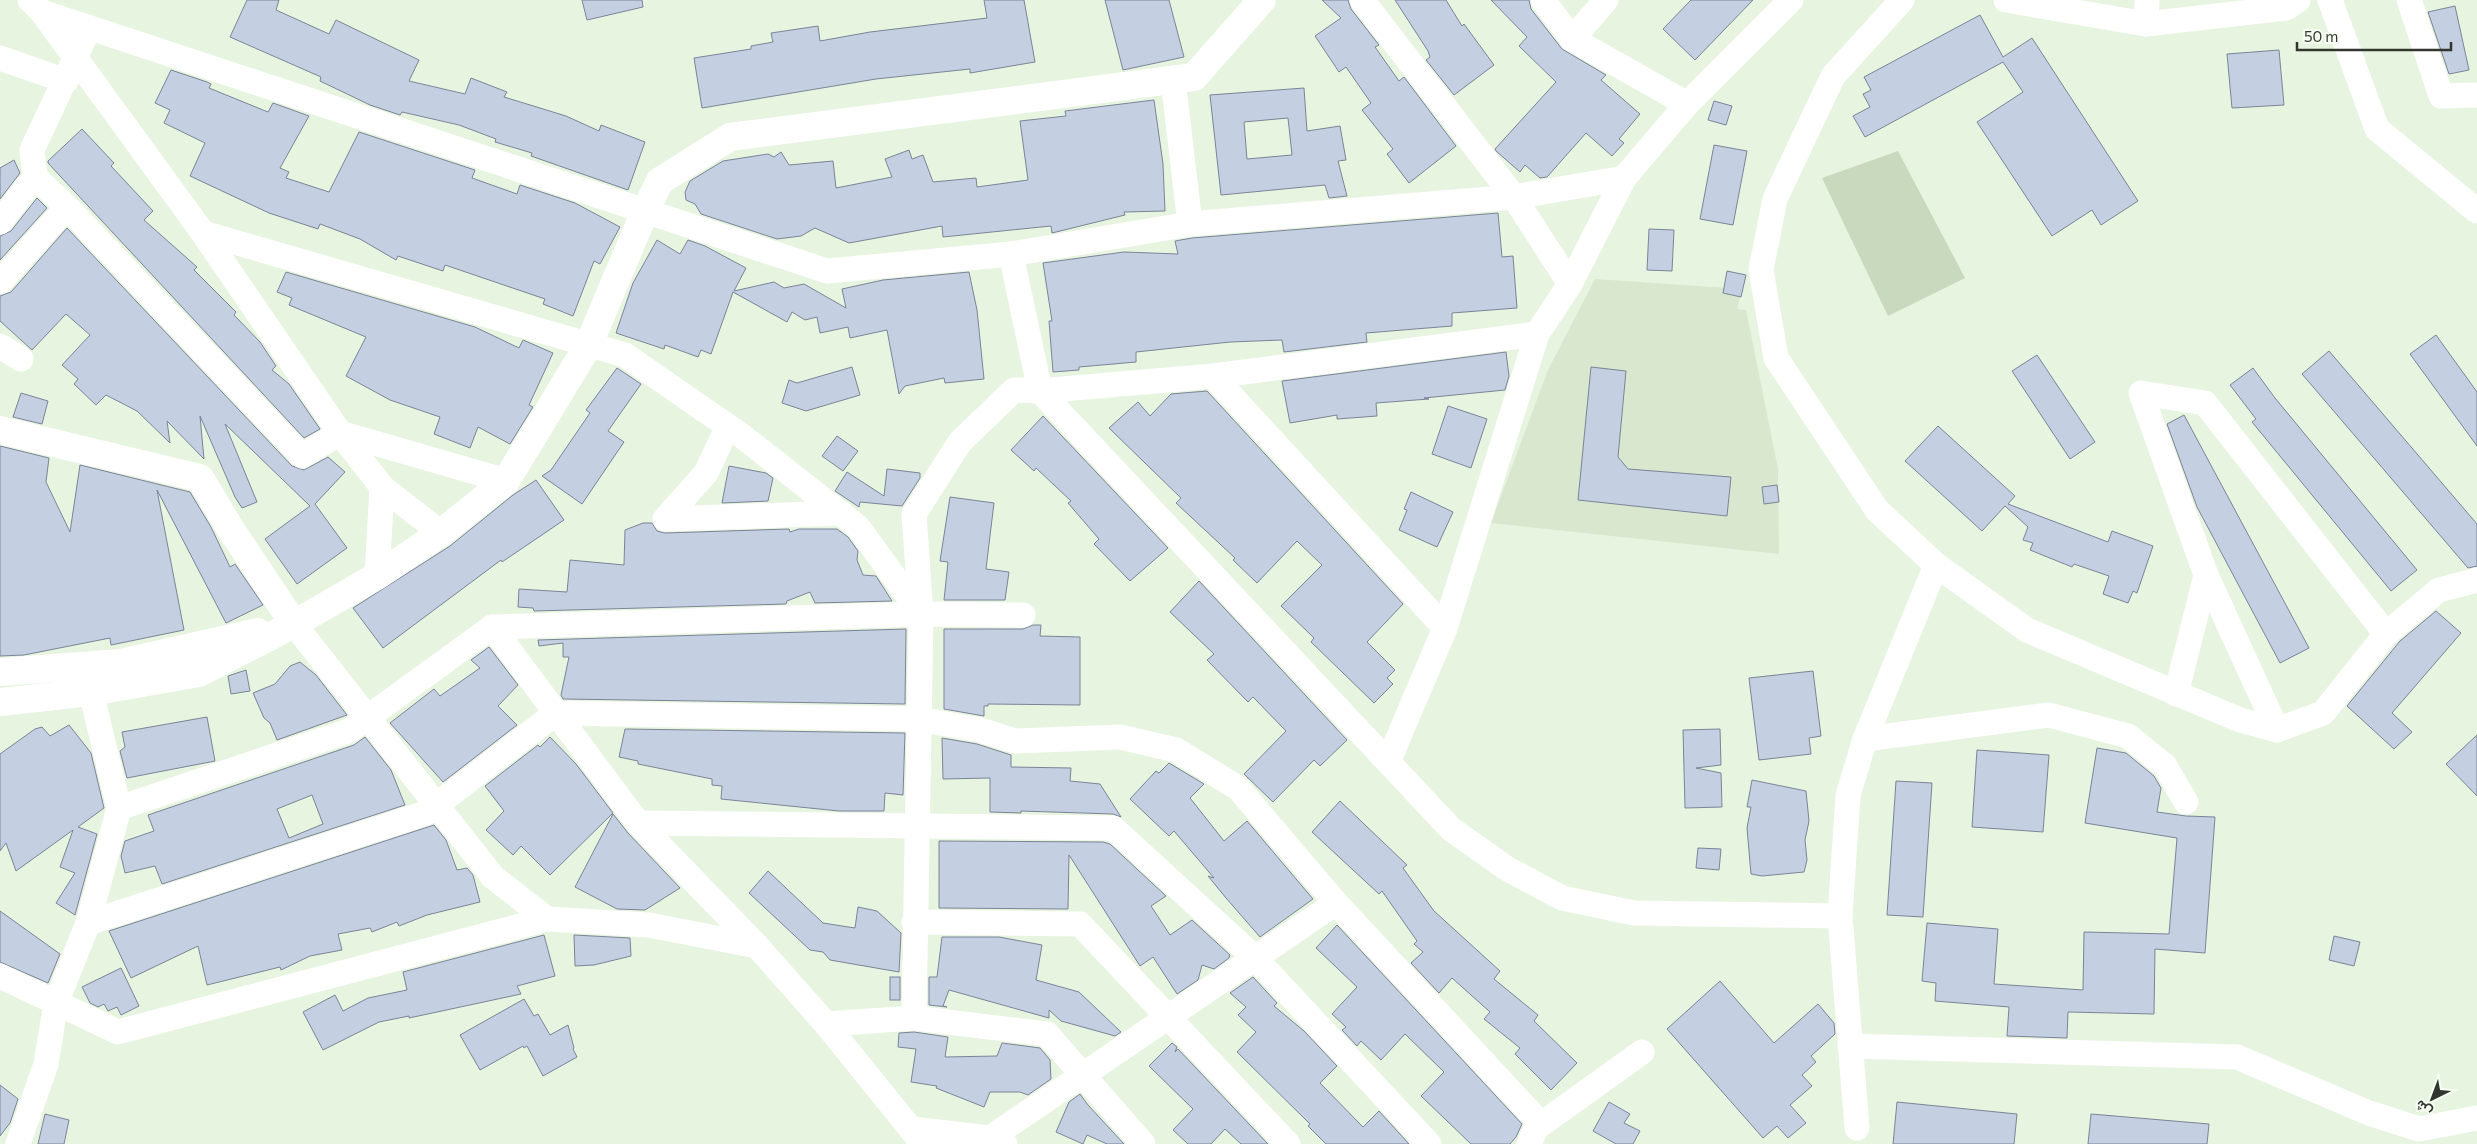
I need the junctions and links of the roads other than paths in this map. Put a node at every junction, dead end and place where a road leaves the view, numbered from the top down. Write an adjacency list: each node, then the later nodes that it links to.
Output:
1 (1262, 0): 17 (street)
2 (1362, 0): 24 (street)
3 (1543, 0): 14 (street)
4 (1606, 0): 14 (street)
5 (1791, 0): 20 (street)
6 (1902, 0): 47 (street)
7 (2006, 0): 12 (street)
8 (2330, 0): 27 (street)
9 (2409, 0): 19 (street)
10 (2289, 3): 12 (street)
11 (36, 6): 13 (street); 16 (street)
12 (2147, 12)
13 (89, 28): 16 (street); 26 (street)
14 (1572, 38): 20 (street)
15 (0, 58): 18 (street)
16 (76, 58): 18 (street); 30 (street)
17 (1173, 80): 26 (street); 29 (street)
18 (66, 81): 21 (street)
19 (2477, 95)
20 (1687, 104): 22 (street)
21 (36, 177): 23 (street); 25 (street)
22 (1624, 178): 24 (street); 33 (street)
23 (9, 195): 28 (street)
24 (1514, 197): 29 (street); 33 (street)
25 (66, 207): 32 (street); 42 (street)
26 (645, 211): 31 (street); 35 (street)
27 (2477, 211)
28 (0, 222)
29 (1190, 224): 31 (street)
30 (203, 233): 35 (street); 42 (street)
31 (1011, 254): 39 (street)
32 (0, 282)
33 (1570, 284): 34 (street)
34 (1537, 334): 38 (street); 55 (street)
35 (588, 344): 40 (street); 43 (street)
36 (0, 346): 37 (street)
37 (21, 359)
38 (1213, 376): 39 (street); 55 (street)
39 (1040, 391): 51 (street); 66 (street)
40 (728, 426): 45 (street); 45 (street)
41 (0, 430): 53 (street)
42 (340, 433): 43 (street); 44 (street)
43 (506, 481): 46 (street)
44 (382, 487): 46 (street); 49 (street)
45 (841, 513): 51 (street)
46 (441, 533): 49 (street)
47 (1936, 565): 59 (street); 65 (street)
48 (2206, 575): 56 (street); 59 (street); 64 (street)
49 (377, 576): 53 (street)
50 (2477, 580): 56 (street)
51 (921, 614): 52 (street); 54 (street); 63 (street)
52 (1023, 616)
53 (294, 624): 57 (street); 58 (street); 62 (street)
54 (492, 627): 61 (street); 62 (street)
55 (1445, 628): 66 (street)
56 (2386, 634): 64 (street)
57 (0, 672)
58 (91, 692): 60 (street); 69 (street)
59 (2176, 694): 64 (street)
60 (0, 702)
61 (556, 713): 63 (street); 68 (street); 70 (street)
62 (367, 717): 68 (street); 69 (street)
63 (918, 719): 71 (street); 72 (street)
64 (2277, 730)
65 (1865, 739): 67 (street); 73 (street)
66 (1388, 762): 73 (street)
67 (2186, 802)
68 (436, 806): 74 (street); 76 (street)
69 (119, 808): 76 (street)
70 (638, 823): 71 (street); 77 (street)
71 (916, 828): 75 (street); 78 (street)
72 (1336, 903): 78 (street); 89 (street)
73 (1840, 916): 84 (street)
74 (547, 919): 77 (street); 80 (street)
75 (914, 922): 81 (street); 82 (street)
76 (88, 923): 80 (street)
77 (757, 946): 83 (street)
78 (1255, 958): 81 (street); 96 (street)
79 (0, 976): 80 (street)
80 (56, 1003): 93 (street)
81 (1169, 1017): 86 (street); 95 (street)
82 (914, 1018): 83 (street); 86 (street)
83 (826, 1024): 90 (street)
84 (1850, 1046): 88 (street); 91 (street)
85 (1642, 1052): 89 (street)
86 (1083, 1076): 92 (street); 94 (street)
87 (2477, 1118): 91 (street)
88 (1856, 1128)
89 (1535, 1134)
90 (917, 1136): 92 (street)
91 (2421, 1137)
92 (998, 1141)
93 (18, 1144)
94 (1143, 1144)
95 (1288, 1144)
96 (1430, 1144)

